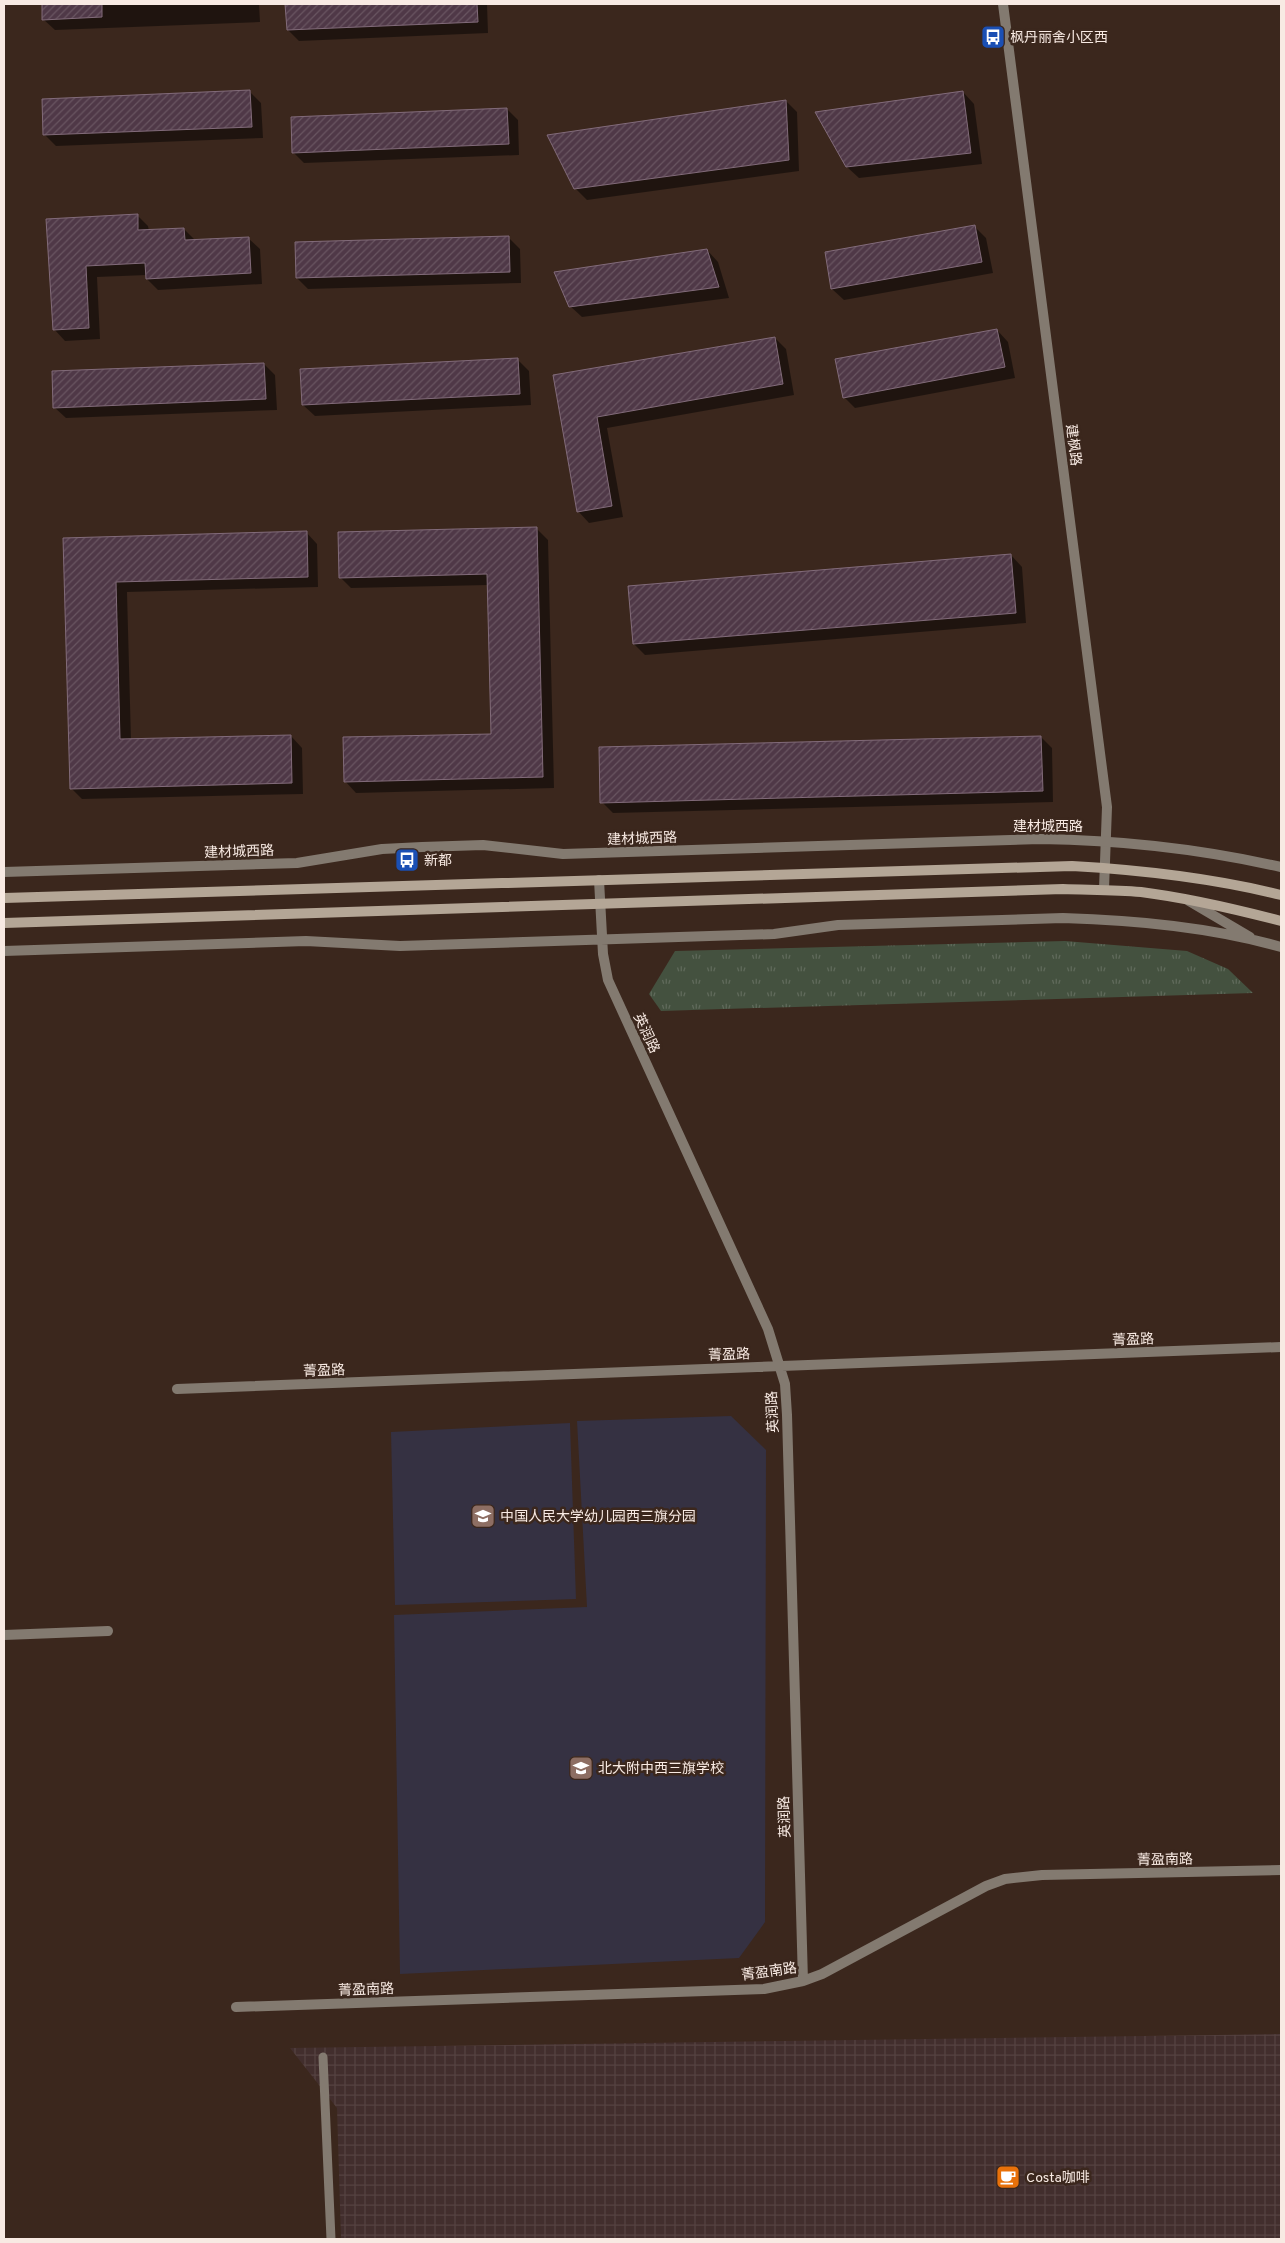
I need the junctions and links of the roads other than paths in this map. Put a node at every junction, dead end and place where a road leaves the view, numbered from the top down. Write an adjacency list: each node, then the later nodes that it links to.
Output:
1 (1003, 4): 2 (street, 建枫路)
2 (1108, 840): 3 (street, 建枫路); 4 (street, 建材城西路); 5 (street, 建材城西路)
3 (1106, 867): 6 (main road); 7 (street, 建枫路); 8 (main road)
4 (1281, 867)
5 (4, 872)
6 (599, 880): 9 (main road); 11 (street, 英润路)
7 (1104, 889): 10 (main road); 11 (main road)
8 (1281, 895)
9 (4, 898)
10 (1176, 898): 12 (main road); 15 (street)
11 (600, 904): 13 (main road); 14 (street, 英润路)
12 (1281, 920)
13 (4, 924)
14 (602, 940): 15 (street); 16 (street); 18 (street, 英润路)
15 (1278, 946)
16 (4, 951)
17 (1281, 1347): 18 (street, 菁盈路)
18 (780, 1366): 19 (street, 菁盈路); 23 (street, 英润路)
19 (177, 1389)
20 (108, 1631): 21 (street)
21 (4, 1635)
22 (1281, 1870): 23 (street, 菁盈南路)
23 (803, 1981): 24 (street, 菁盈南路)
24 (236, 2007)
25 (323, 2058): 26 (lane)
26 (331, 2239)

